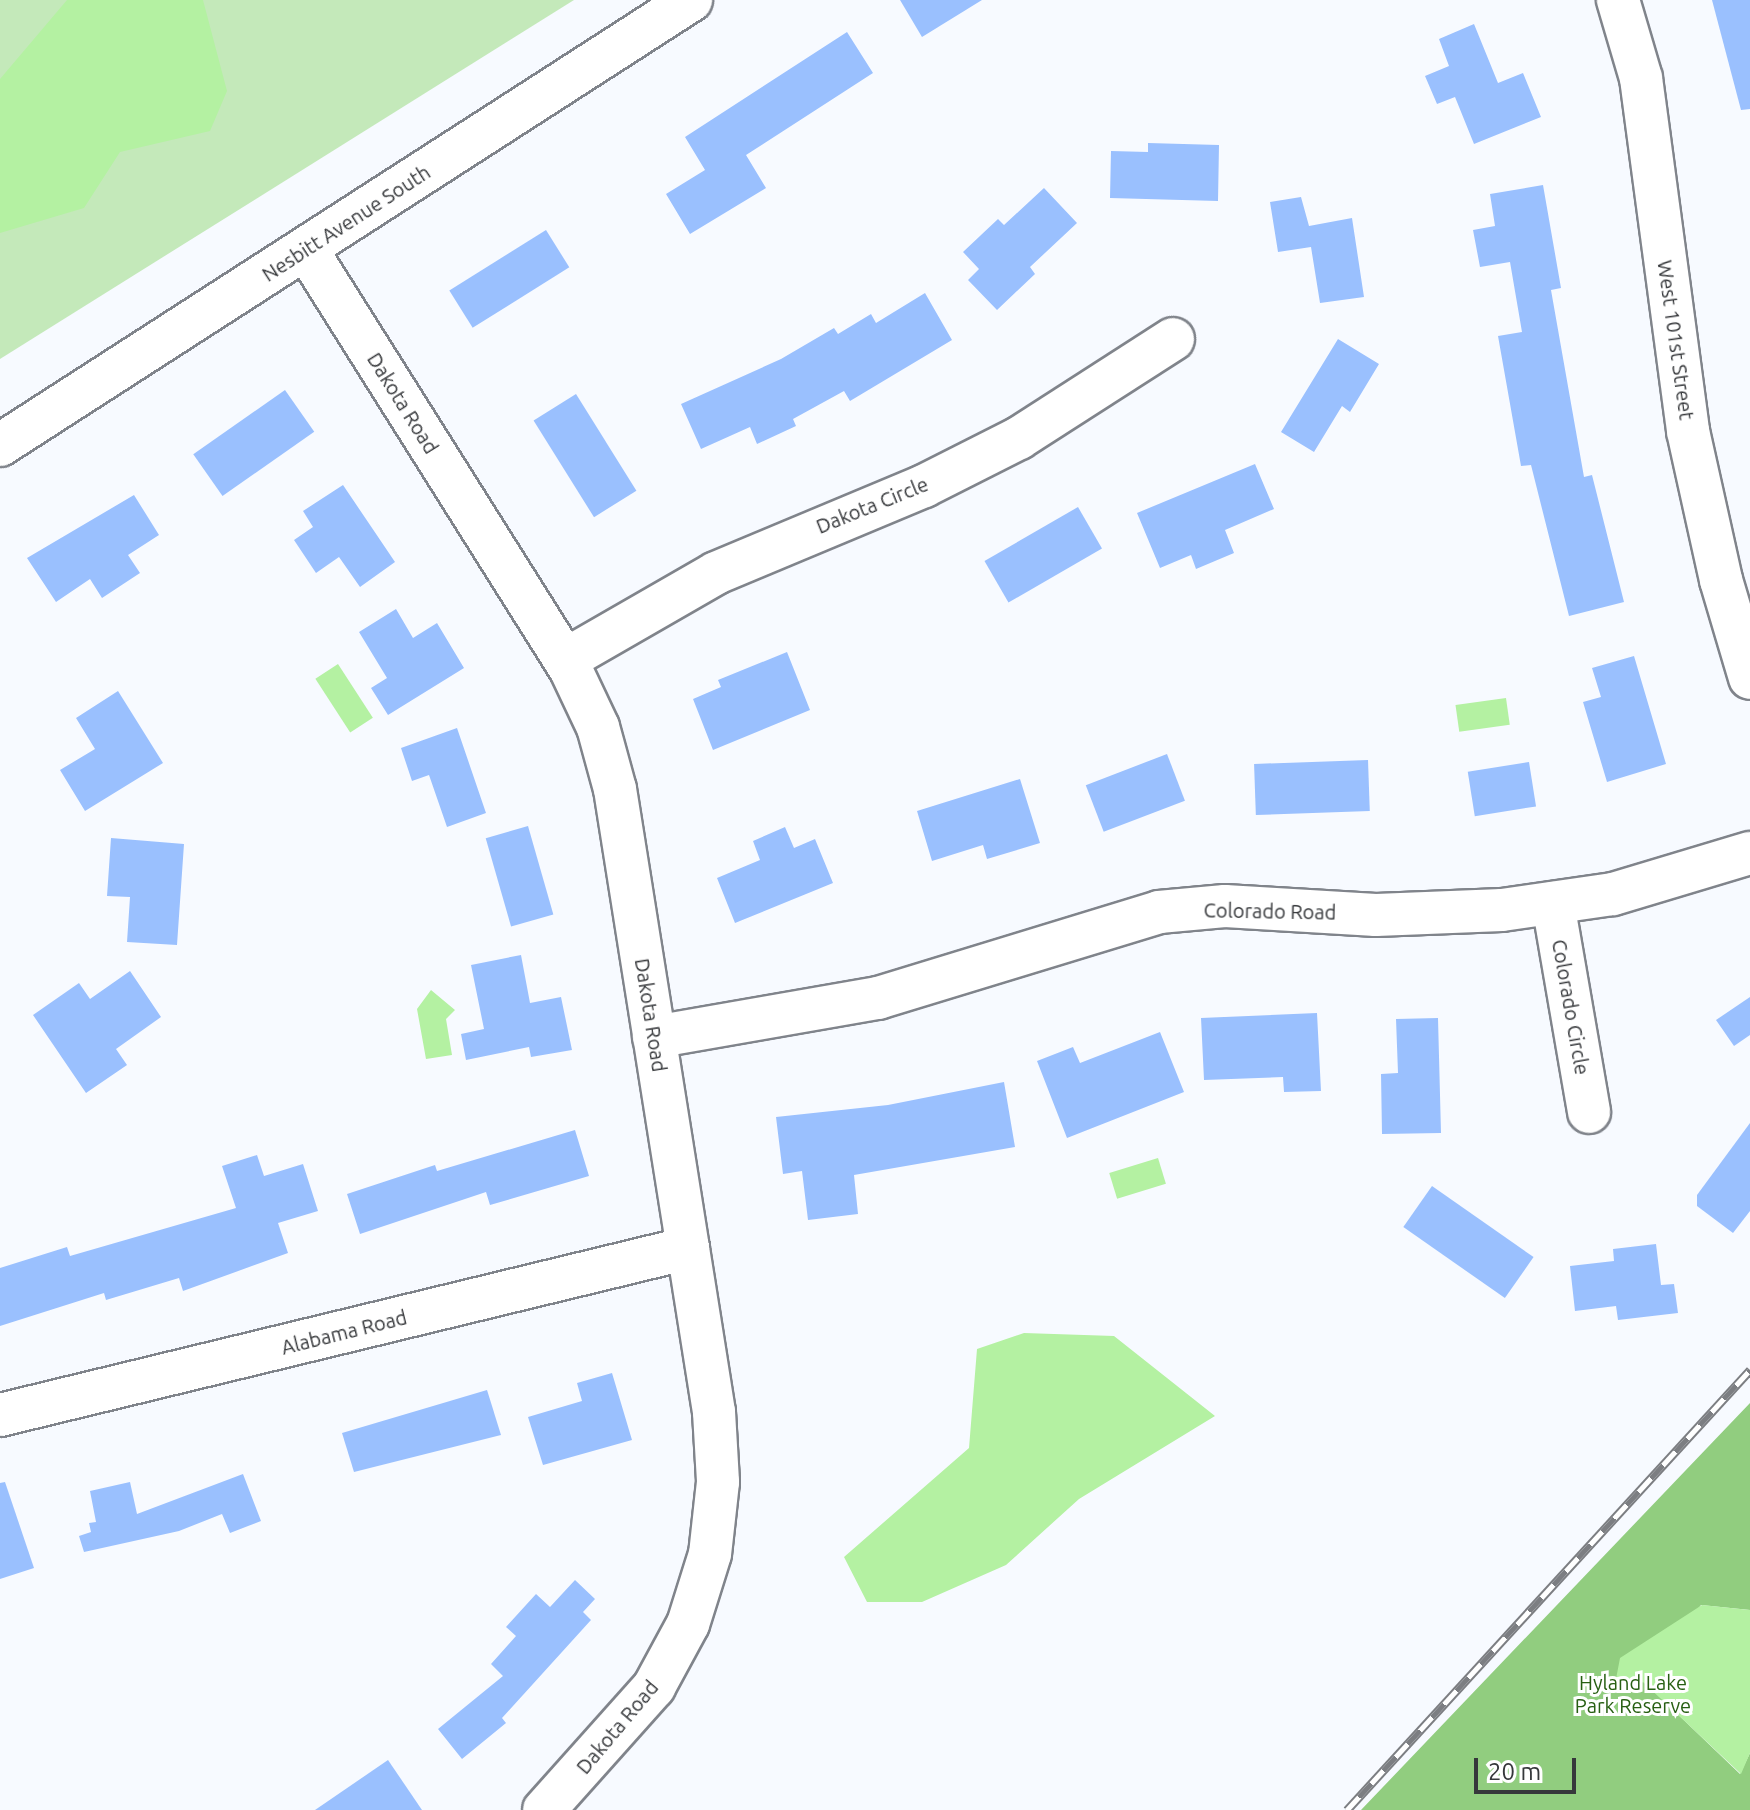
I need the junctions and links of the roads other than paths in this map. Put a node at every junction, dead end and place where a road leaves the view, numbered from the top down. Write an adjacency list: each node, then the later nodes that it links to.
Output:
1 (691, 0): 3 (street, Nesbitt Avenue South)
2 (1618, 0): 7 (street, West 101st Street)
3 (306, 249): 5 (street, Nesbitt Avenue South); 6 (street, Dakota Road)
4 (1173, 339): 6 (street, Dakota Circle)
5 (0, 445)
6 (565, 660): 10 (street, Dakota Road)
7 (1750, 678)
8 (1750, 853): 9 (street, Colorado Road)
9 (1553, 903): 10 (street, Colorado Road); 11 (street, Colorado Circle)
10 (654, 1037): 12 (street, Dakota Road)
11 (1589, 1112)
12 (688, 1248): 13 (street, Alabama Road); 14 (street, Dakota Road)
13 (0, 1415)
14 (544, 1810)

